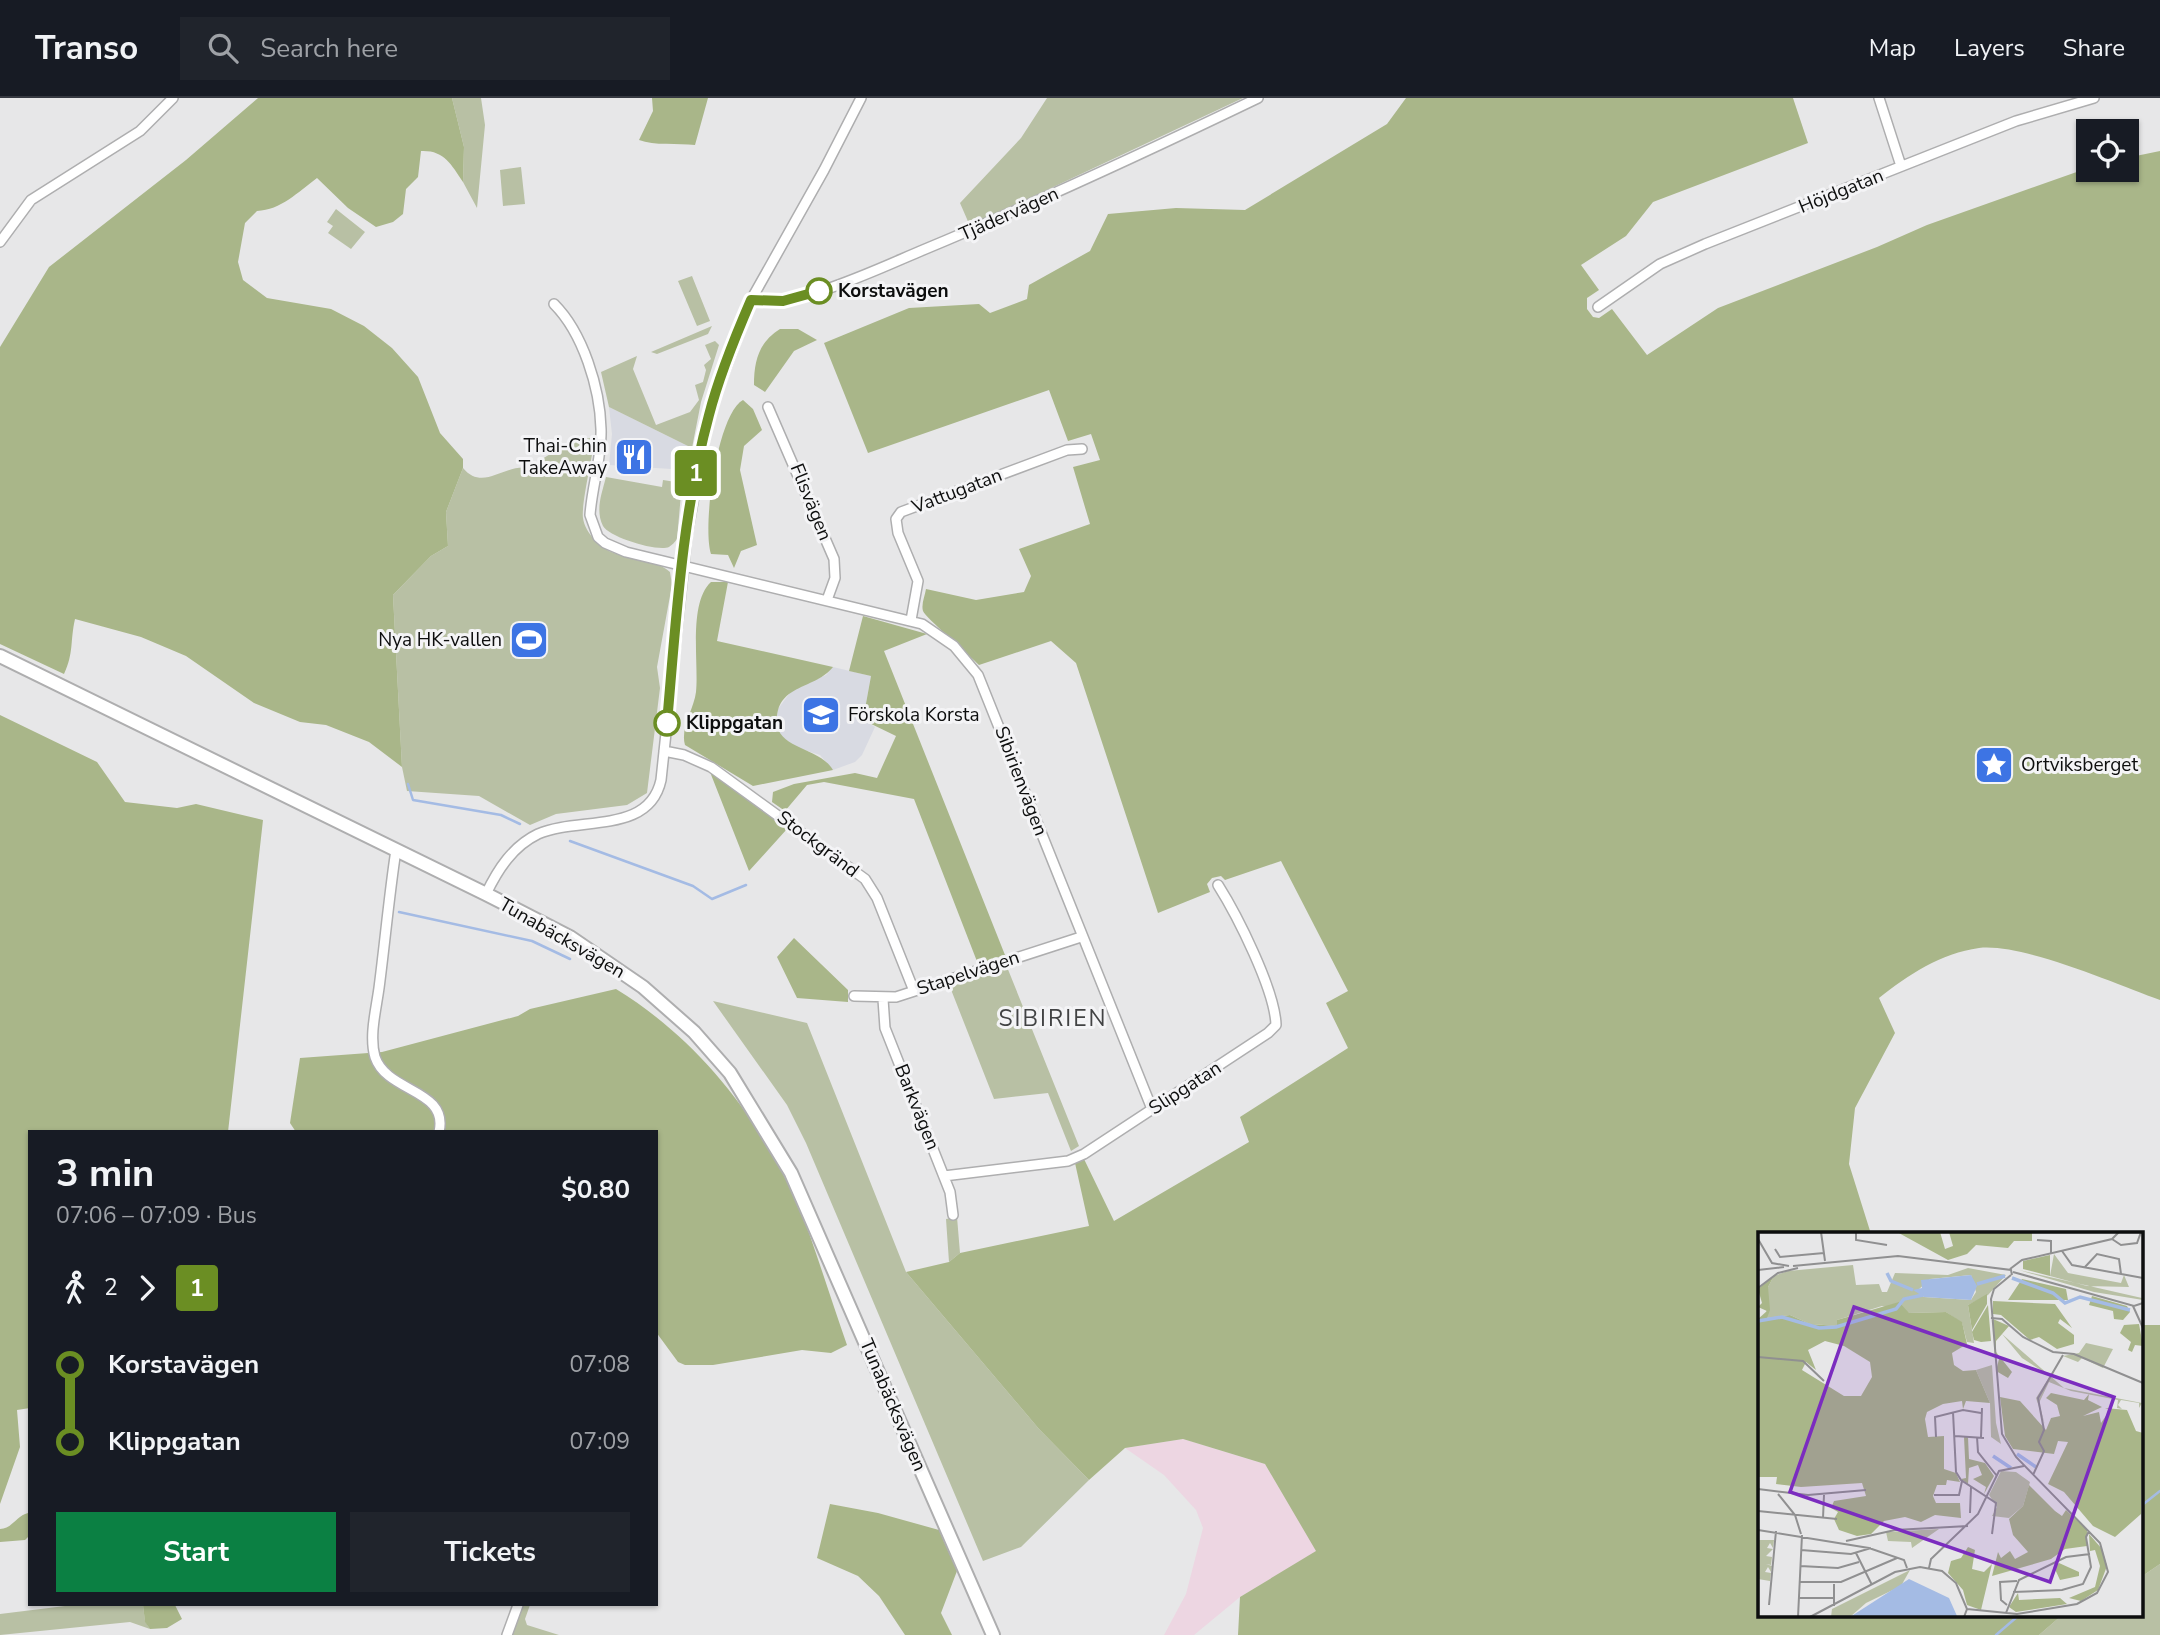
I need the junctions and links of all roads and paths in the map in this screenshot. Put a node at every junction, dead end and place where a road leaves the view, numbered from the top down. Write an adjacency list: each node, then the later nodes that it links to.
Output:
1 (173, 98): 7 (street)
2 (860, 98): 8 (street)
3 (1258, 98): 8 (street, Tjädervägen)
4 (1879, 98): 6 (street)
5 (2094, 98): 6 (street, Höjdgatan)
6 (1900, 166): 10 (street, Höjdgatan)
7 (0, 242)
8 (751, 300): 13 (street)
9 (554, 304): 13 (street)
10 (1598, 307)
11 (768, 407): 14 (street, Flisvägen)
12 (1082, 449): 15 (street, Vattugatan)
13 (683, 566): 14 (street, Sibirienvägen); 17 (street)
14 (827, 600): 15 (street, Sibirienvägen)
15 (911, 620): 21 (street, Sibirienvägen)
16 (0, 656): 18 (street, Tunabäcksvägen)
17 (664, 751): 20 (street); 22 (street, Stockgränd)
18 (396, 850): 20 (street, Tunabäcksvägen); 26 (street)
19 (1219, 885): 25 (street, Slipgatan)
20 (486, 894): 31 (street, Tunabäcksvägen)
21 (1081, 937): 22 (street, Stapelvägen); 25 (street, Sibirienvägen)
22 (914, 990): 24 (street, Stapelvägen)
23 (854, 996): 24 (street, Stapelvägen)
24 (883, 999): 27 (street, Barkvägen)
25 (1152, 1109): 27 (street, Slipgatan)
26 (439, 1130)
27 (944, 1176): 28 (street, Barkvägen)
28 (953, 1216)
29 (518, 1606): 30 (street)
30 (506, 1635)
31 (993, 1635)

